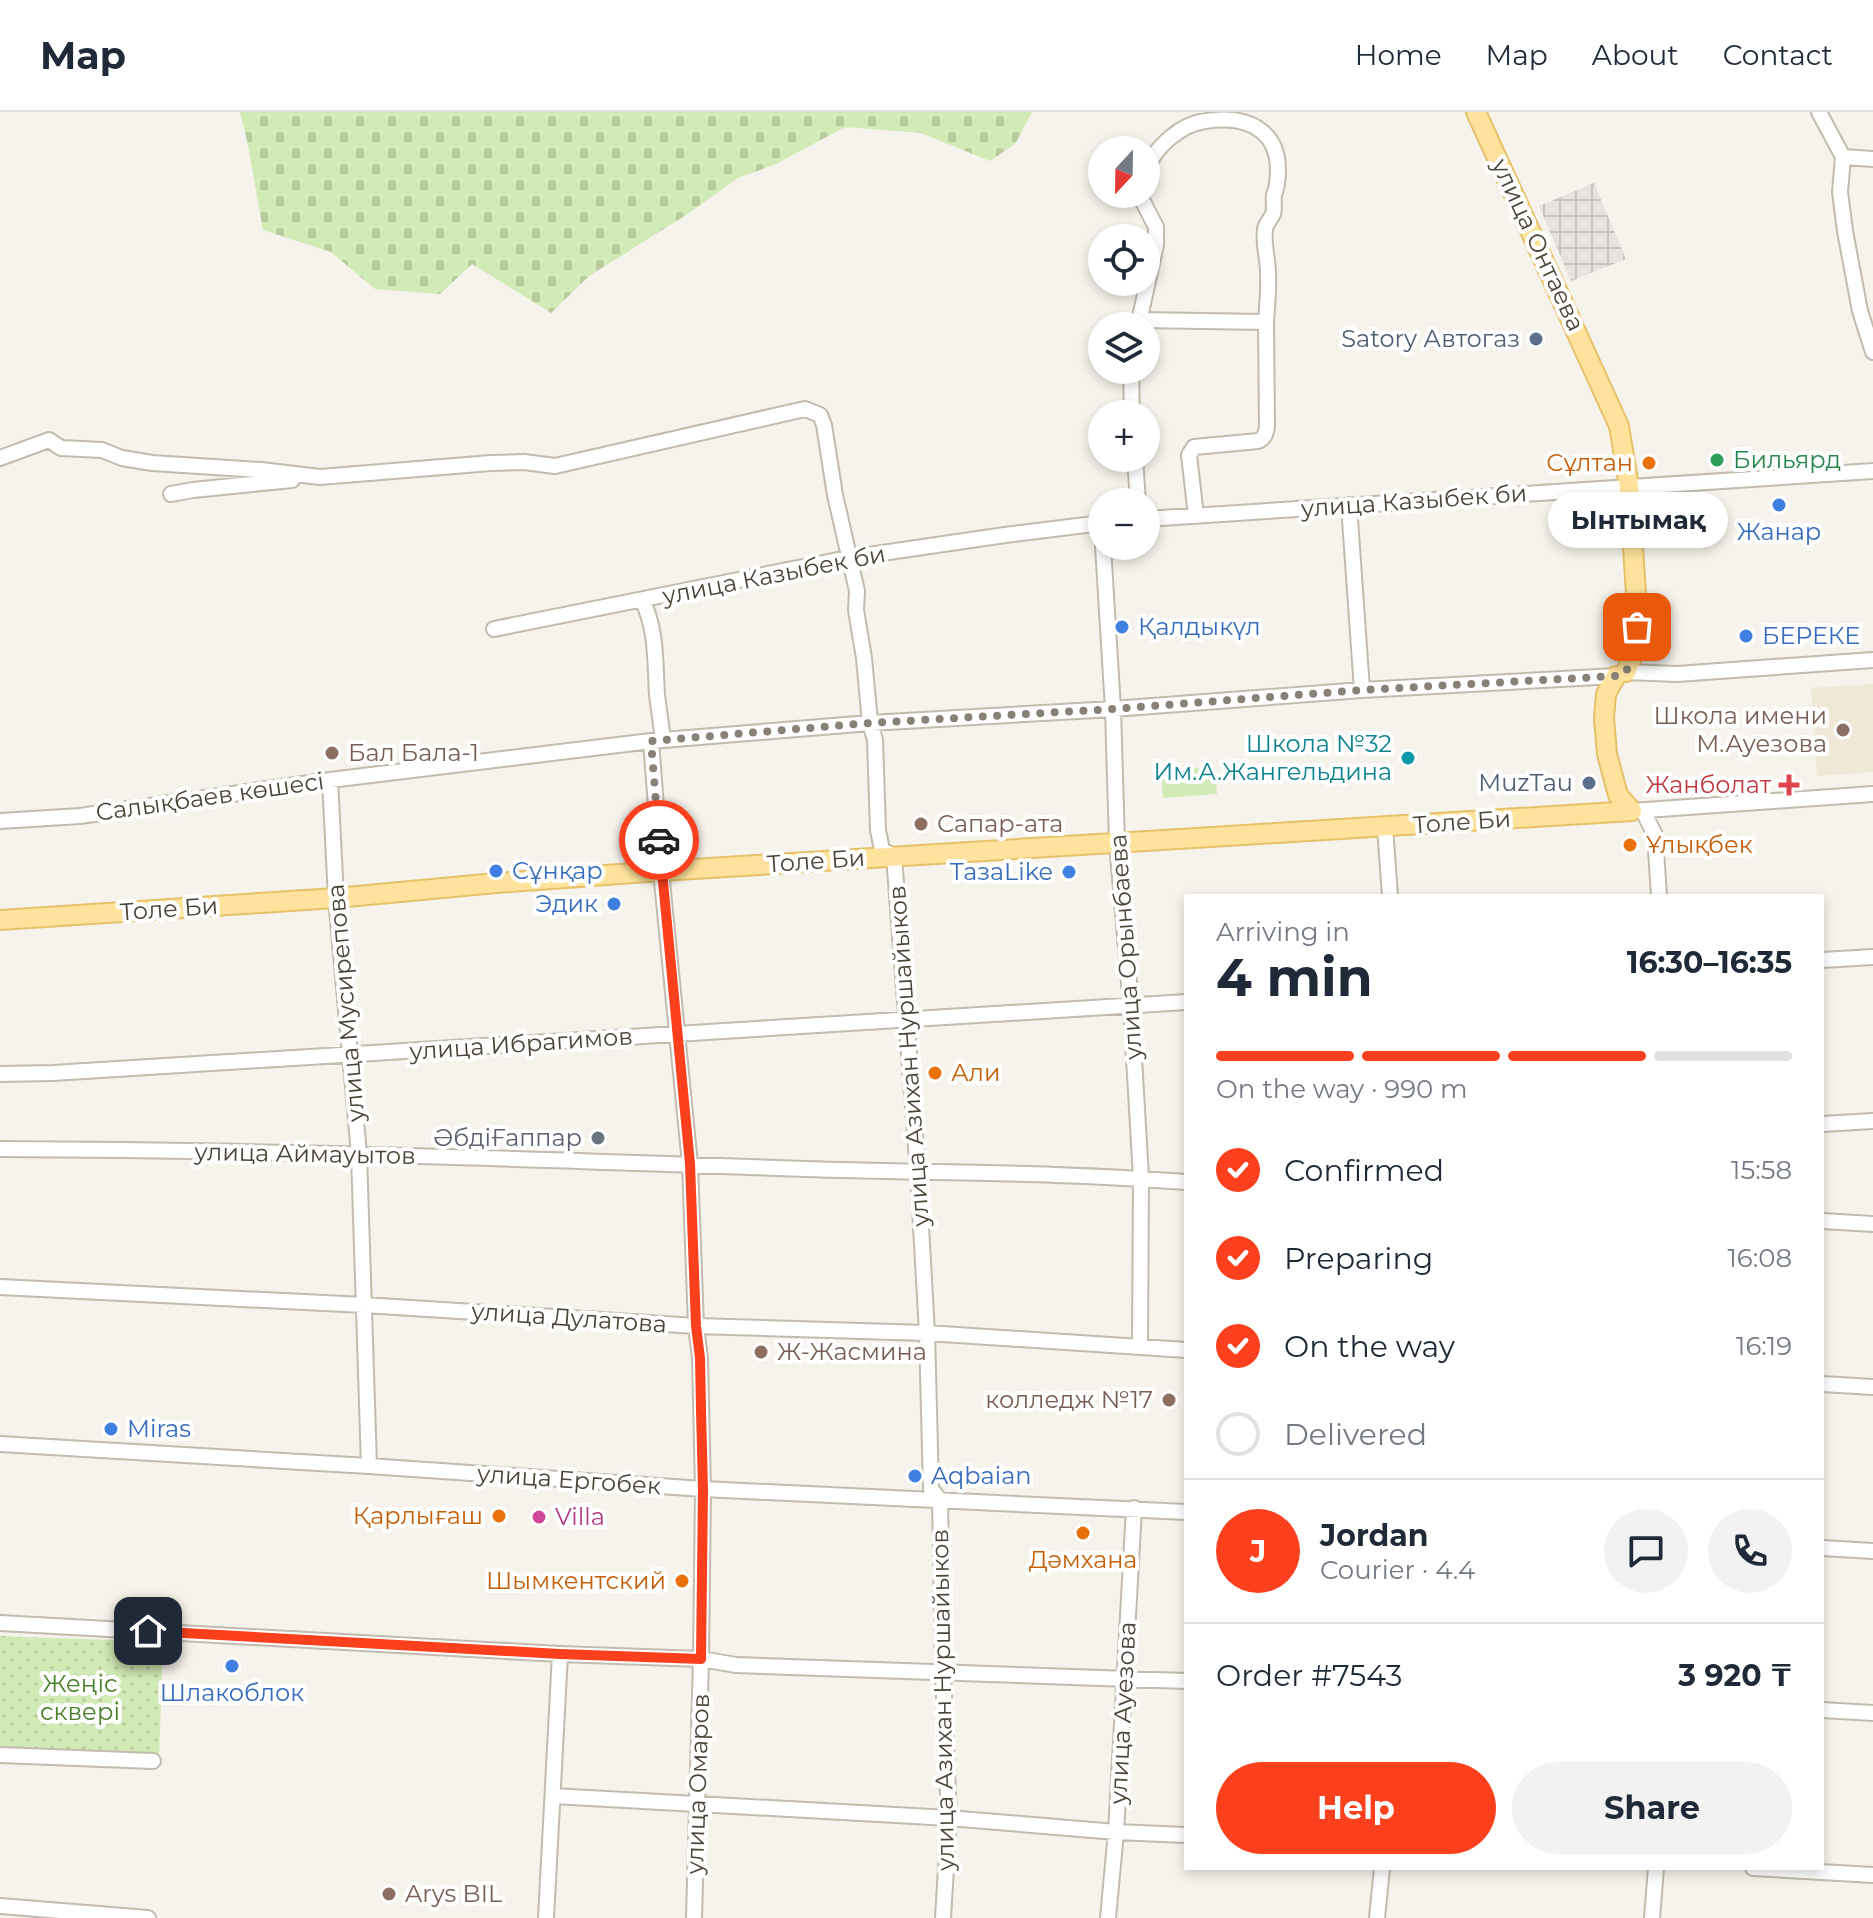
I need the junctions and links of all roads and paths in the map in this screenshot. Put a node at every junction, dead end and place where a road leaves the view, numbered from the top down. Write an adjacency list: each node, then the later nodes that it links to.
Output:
1 (1476, 112): 14 (main road, улица Онтаева)
2 (1821, 114): 4 (street)
3 (1160, 149): 8 (street)
4 (1843, 157): 5 (street); 10 (street)
5 (1873, 159)
6 (1146, 208): 7 (street)
7 (1141, 312)
8 (1266, 322): 9 (street); 17 (street)
9 (1160, 323)
10 (1873, 352)
11 (0, 458): 13 (street, улица Азихан Нуршайыков)
12 (1873, 471): 14 (street, улица Казыбек би)
13 (320, 477): 15 (street); 20 (street, улица Азихан Нуршайыков)
14 (1629, 486): 16 (street, улица Казыбек би); 25 (main road, улица Онтаева)
15 (171, 494)
16 (1349, 505): 17 (street, улица Казыбек би); 26 (street)
17 (1196, 516): 18 (street, улица Казыбек би)
18 (1160, 518)
19 (1088, 525): 20 (street, улица Казыбек би)
20 (848, 558): 22 (street, улица Казыбек би); 28 (street, улица Азихан Нуршайыков)
21 (1104, 560): 27 (street, улица Орынбаева)
22 (642, 600): 23 (street, улица Казыбек би); 29 (street, улица Омаров)
23 (494, 629)
24 (1873, 660): 25 (street, Салықбаев көшесі)
25 (1621, 674): 26 (street, Салықбаев көшесі); 32 (main road, улица Онтаева)
26 (1362, 690): 27 (street, Салықбаев көшесі)
27 (1113, 709): 28 (street, Салықбаев көшесі); 35 (street, улица Орынбаева)
28 (870, 723): 29 (street, Салықбаев көшесі); 36 (street, улица Азихан Нуршайыков)
29 (657, 740): 30 (street, Салықбаев көшесі); 37 (street, улица Омаров)
30 (330, 780): 33 (street, Салықбаев көшесі); 40 (street, улица Мусирепова)
31 (1873, 794): 32 (street)
32 (1638, 811): 34 (main road, Толе Би); 39 (street)
33 (0, 821)
34 (1385, 827): 35 (main road, Толе Би); 38 (street)
35 (1117, 843): 36 (main road, Толе Би); 45 (street, улица Орынбаева)
36 (894, 856): 37 (main road, Толе Би); 46 (street, улица Азихан Нуршайыков)
37 (661, 871): 40 (main road, Толе Би); 47 (street, улица Омаров)
38 (1390, 894)
39 (1659, 894)
40 (336, 898): 41 (main road, Толе Би); 48 (street, улица Мусирепова)
41 (0, 920)
42 (1873, 957): 43 (street)
43 (1824, 960)
44 (1184, 1002): 45 (street, улица Ибрагимов)
45 (1131, 1006): 46 (street, улица Ибрагимов); 56 (street, улица Орынбаева)
46 (907, 1019): 47 (street, улица Ибрагимов); 55 (street, улица Азихан Нуршайыков)
47 (677, 1034): 48 (street, улица Ибрагимов); 54 (street, улица Омаров)
48 (351, 1055): 49 (street, улица Ибрагимов); 53 (street, улица Мусирепова)
49 (0, 1074)
50 (1873, 1121): 51 (street)
51 (1824, 1124)
52 (0, 1149): 53 (street, улица Аймауытов)
53 (359, 1154): 54 (street, улица Аймауытов); 61 (street, улица Мусирепова)
54 (690, 1164): 55 (street, улица Аймауытов); 62 (street, улица Омаров)
55 (918, 1173): 56 (street, улица Аймауытов); 63 (street, улица Азихан Нуршайыков)
56 (1141, 1178): 57 (street, улица Аймауытов); 64 (street, улица Орынбаева)
57 (1184, 1182)
58 (1824, 1221): 59 (street)
59 (1873, 1224)
60 (0, 1287): 61 (street, улица Дулатова)
61 (364, 1305): 62 (street, улица Дулатова); 69 (street, улица Мусирепова)
62 (696, 1326): 63 (street, улица Дулатова); 70 (street, улица Омаров)
63 (927, 1333): 64 (street, улица Дулатова); 71 (street, улица Азихан Нуршайыков)
64 (1140, 1347): 65 (street, улица Дулатова)
65 (1184, 1350)
66 (1824, 1384): 67 (street)
67 (1873, 1387)
68 (0, 1444): 69 (street, улица Ергобек)
69 (369, 1466): 70 (street, улица Ергобек)
70 (703, 1489): 71 (street, улица Ергобек); 78 (street, улица Омаров)
71 (940, 1500): 72 (street, улица Ергобек); 79 (street, улица Азихан Нуршайыков)
72 (1134, 1508): 73 (street, улица Ергобек); 80 (street, улица Ауезова)
73 (1184, 1512)
74 (1824, 1548): 75 (street)
75 (1873, 1551)
76 (0, 1623): 77 (street)
77 (560, 1654): 78 (street); 86 (street)
78 (701, 1659): 79 (street); 87 (street, улица Омаров)
79 (943, 1672): 80 (street); 88 (street, улица Азихан Нуршайыков)
80 (1125, 1678): 81 (street); 89 (street, улица Ауезова)
81 (1184, 1681)
82 (1824, 1710): 83 (street)
83 (1873, 1713)
84 (0, 1755): 85 (street)
85 (153, 1761)
86 (553, 1796): 87 (street); 97 (street)
87 (698, 1805): 88 (street); 98 (street, улица Омаров)
88 (949, 1818): 89 (street); 99 (street, улица Азихан Нуршайыков)
89 (1116, 1832): 90 (street); 100 (street, улица Ауезова)
90 (1184, 1835)
91 (1382, 1870): 101 (street)
92 (1656, 1870): 102 (street)
93 (1787, 1870): 94 (street)
94 (1873, 1875)
95 (0, 1906): 96 (street)
96 (148, 1918)
97 (546, 1918)
98 (694, 1918)
99 (943, 1918)
100 (1108, 1918)
101 (1377, 1918)
102 (1652, 1918)

